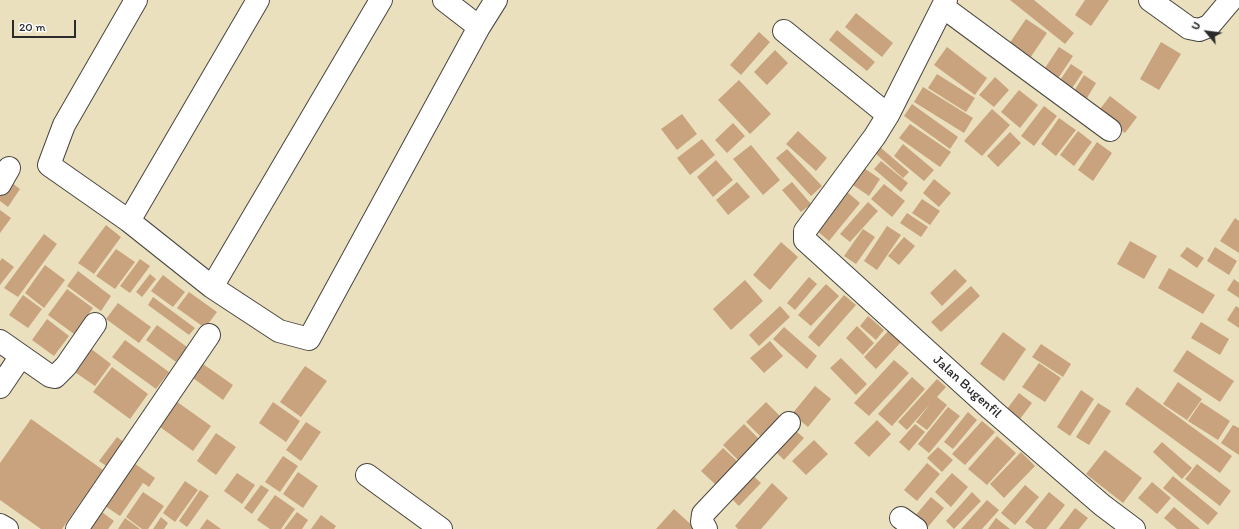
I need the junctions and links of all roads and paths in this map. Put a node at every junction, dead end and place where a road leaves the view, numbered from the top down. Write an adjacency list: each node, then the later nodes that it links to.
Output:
1 (136, 0): 13 (street)
2 (258, 0): 13 (street)
3 (381, 0): 14 (street)
4 (444, 0): 9 (street)
5 (496, 0): 9 (street)
6 (1150, 0): 7 (street)
7 (1231, 0)
8 (944, 4): 11 (street); 12 (street)
9 (479, 27): 14 (street)
10 (784, 31): 11 (street)
11 (888, 115): 27 (street, Jalan Bugenfil)
12 (1110, 130)
13 (129, 221): 14 (street)
14 (212, 287)
15 (95, 324): 18 (street)
16 (209, 335): 24 (street)
17 (0, 341): 18 (street)
18 (21, 356): 19 (street)
19 (0, 387)
20 (789, 423): 26 (street)
21 (366, 475): 25 (street)
22 (0, 525): 23 (street)
23 (8, 529)
24 (77, 529)
25 (441, 529)
26 (706, 529)
27 (1134, 529)

